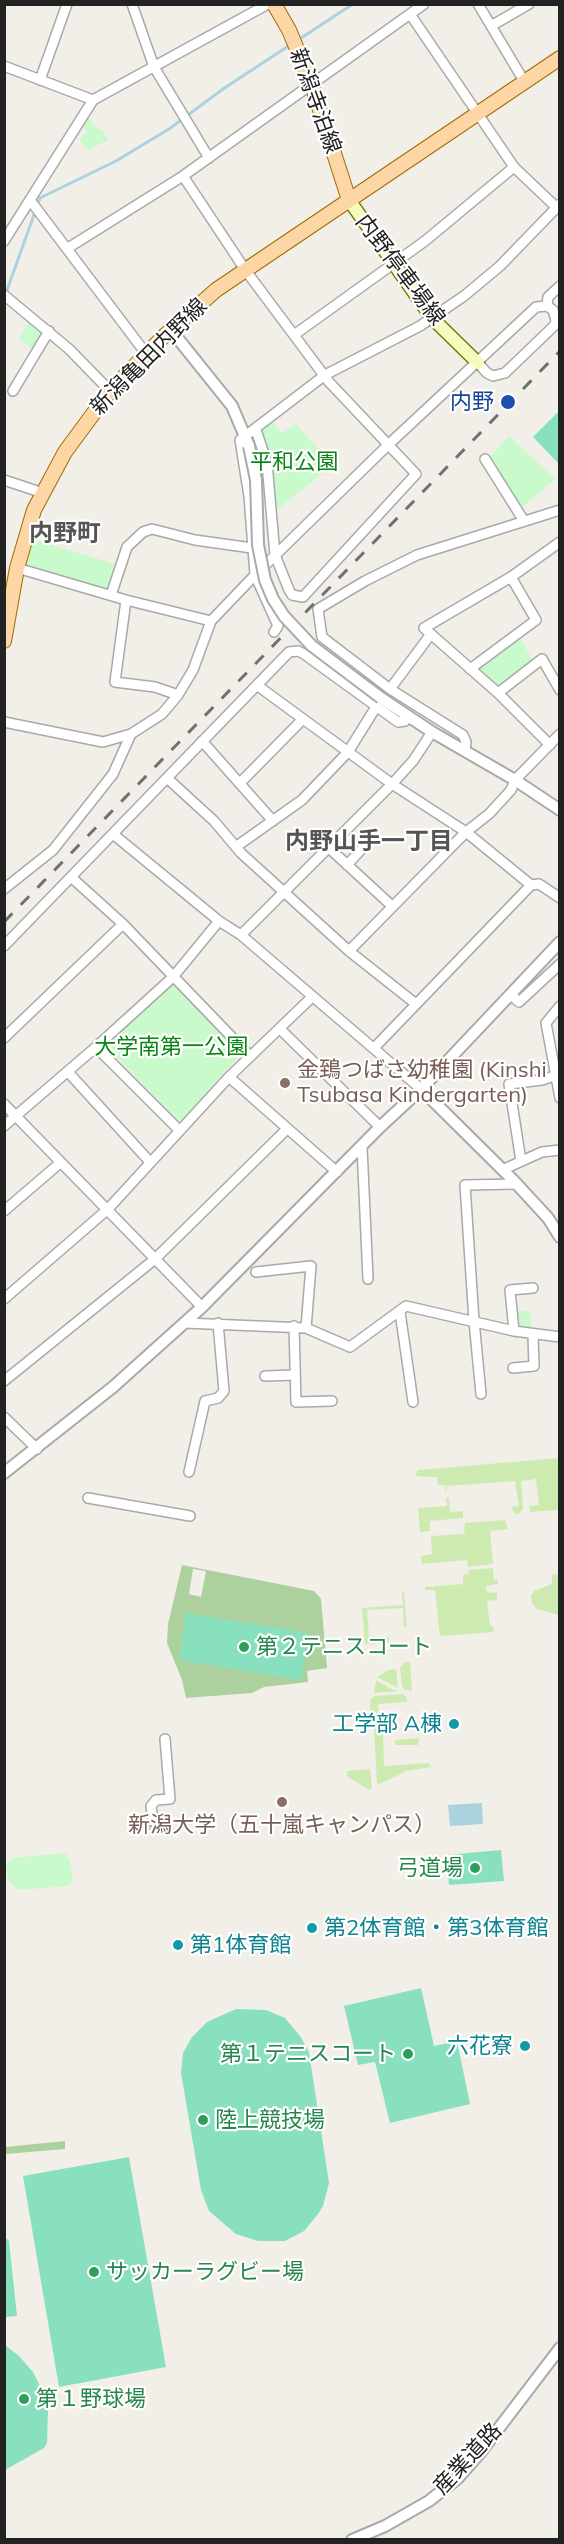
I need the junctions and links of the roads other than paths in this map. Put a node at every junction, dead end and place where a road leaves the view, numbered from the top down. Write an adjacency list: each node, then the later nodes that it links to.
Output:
1 (67, 4): 13 (street)
2 (132, 4): 12 (street)
3 (268, 4): 12 (street)
4 (274, 4): 15 (main road, 新潟寺泊線)
5 (424, 4): 8 (street)
6 (478, 4): 9 (street)
7 (529, 4): 9 (street)
8 (410, 14): 15 (street); 17 (street)
9 (491, 26): 14 (street)
10 (560, 58): 14 (main road, 新潟亀田内野線)
11 (4, 66): 13 (street)
12 (154, 67): 16 (street); 18 (street)
13 (40, 80): 16 (street)
14 (524, 81): 17 (main road, 新潟亀田内野線)
15 (312, 85): 18 (street); 22 (main road, 新潟寺泊線)
16 (93, 100): 21 (street)
17 (477, 112): 19 (street); 22 (main road, 新潟亀田内野線)
18 (209, 158): 20 (street)
19 (514, 167): 23 (street); 26 (street)
20 (183, 176): 25 (street); 27 (street)
21 (30, 200): 24 (street); 25 (street)
22 (349, 200): 26 (main road, 内野停車場線); 27 (main road, 新潟亀田内野線)
23 (558, 206): 31 (street)
24 (4, 241)
25 (68, 249): 35 (street)
26 (395, 264): 31 (main road, 内野停車場線); 34 (street)
27 (246, 271): 32 (main road, 新潟亀田内野線); 34 (street)
28 (560, 286): 30 (street)
29 (4, 295): 33 (street)
30 (547, 306): 36 (street); 36 (street)
31 (432, 318): 36 (main road, 内野停車場線); 37 (street)
32 (171, 330): 35 (main road, 新潟亀田内野線); 41 (street)
33 (49, 331): 38 (street); 39 (street)
34 (294, 335): 37 (street)
35 (147, 355): 39 (main road, 新潟亀田内野線)
36 (478, 363): 42 (street)
37 (324, 375): 40 (street); 42 (street)
38 (13, 391)
39 (110, 391): 45 (main road, 新潟亀田内野線)
40 (256, 429): 41 (street); 50 (street)
41 (248, 442): 49 (street); 66 (street, bridge)
42 (388, 445): 50 (street); 50 (street)
43 (485, 459): 47 (street)
44 (4, 480): 45 (street)
45 (43, 493): 51 (main road, 新潟亀田内野線)
46 (560, 510): 47 (street)
47 (524, 521): 62 (street)
48 (560, 542): 53 (street)
49 (252, 548): 52 (street); 54 (street)
50 (275, 555): 52 (street)
51 (17, 568): 54 (street); 59 (main road, 新潟亀田内野線)
52 (255, 575): 56 (street); 57 (street)
53 (511, 577): 58 (street); 60 (street)
54 (111, 595): 55 (street)
55 (126, 600): 56 (street); 65 (street)
56 (211, 621): 65 (street)
57 (274, 632)
58 (431, 634): 60 (street); 62 (street)
59 (4, 641)
60 (470, 669): 64 (street)
61 (258, 686): 66 (street); 67 (street); 72 (street)
62 (390, 689): 74 (street)
63 (560, 690): 64 (street)
64 (498, 693): 73 (street)
65 (178, 696): 70 (street)
66 (379, 703): 69 (street); 75 (street)
67 (303, 719): 75 (street); 78 (street)
68 (4, 722): 70 (street)
69 (432, 732): 74 (street); 79 (street)
70 (131, 734): 90 (street)
71 (560, 735): 73 (street)
72 (202, 741): 76 (street); 78 (street)
73 (550, 745): 77 (street)
74 (465, 751): 77 (street)
75 (348, 752): 79 (street); 81 (street)
76 (166, 778): 83 (street); 85 (street)
77 (515, 780): 80 (street); 82 (street)
78 (240, 783): 81 (street)
79 (392, 784): 82 (street); 86 (street)
80 (560, 810)
81 (273, 821): 85 (street)
82 (466, 832): 89 (street); 93 (street)
83 (113, 834): 88 (street); 94 (street)
84 (369, 841): 87 (street)
85 (237, 846): 91 (street)
86 (328, 847): 87 (street); 91 (street)
87 (347, 865): 93 (street)
88 (72, 877): 95 (street); 98 (street)
89 (531, 885): 92 (street); 104 (street)
90 (4, 889)
91 (284, 891): 96 (street); 99 (street)
92 (560, 898)
93 (392, 906): 99 (street)
94 (219, 921): 96 (street); 101 (street)
95 (123, 924): 101 (street); 107 (street)
96 (241, 935): 103 (street)
97 (560, 942): 102 (street)
98 (4, 946)
99 (349, 951): 104 (street)
100 (560, 964): 102 (street)
101 (173, 977): 108 (street); 110 (street)
102 (511, 995): 114 (street)
103 (312, 997): 106 (street); 109 (street)
104 (416, 1004): 109 (street)
105 (560, 1006): 112 (street)
106 (280, 1029): 110 (street); 119 (street)
107 (4, 1038)
108 (96, 1047): 111 (street); 121 (street)
109 (374, 1048): 114 (street)
110 (250, 1056): 113 (street)
111 (68, 1072): 117 (street); 125 (street)
112 (557, 1074): 115 (street); 124 (street)
113 (229, 1077): 120 (street); 121 (street)
114 (422, 1089): 119 (street); 127 (street)
115 (560, 1098)
116 (4, 1104): 117 (street)
117 (16, 1116): 118 (street); 126 (street)
118 (4, 1126)
119 (380, 1127): 122 (street)
120 (287, 1129): 128 (street); 133 (street)
121 (179, 1130): 125 (street)
122 (362, 1147): 128 (street); 135 (street)
123 (560, 1150): 124 (street)
124 (521, 1161): 127 (street)
125 (150, 1162): 130 (street)
126 (60, 1163): 130 (street); 131 (street)
127 (502, 1170): 129 (street)
128 (337, 1172): 138 (street)
129 (516, 1184): 132 (street); 140 (street)
130 (108, 1209): 133 (street); 137 (street)
131 (4, 1210)
132 (560, 1238)
133 (155, 1259): 138 (street); 151 (street)
134 (256, 1272): 144 (street)
135 (368, 1279)
136 (533, 1288): 145 (street)
137 (4, 1299)
138 (202, 1307): 141 (street)
139 (400, 1312): 140 (street); 144 (street); 154 (street)
140 (474, 1322): 145 (street); 152 (street)
141 (185, 1323): 142 (street); 156 (street)
142 (218, 1323): 143 (street); 157 (street)
143 (294, 1326): 144 (street); 149 (street)
144 (306, 1328)
145 (514, 1331): 146 (street)
146 (533, 1335): 147 (street); 148 (street)
147 (560, 1337)
148 (513, 1368)
149 (295, 1375): 150 (street); 153 (street)
150 (265, 1376)
151 (4, 1381)
152 (481, 1394)
153 (332, 1401)
154 (413, 1402)
155 (4, 1417): 156 (street)
156 (37, 1449): 158 (street)
157 (189, 1472)
158 (4, 1473)
159 (88, 1498): 160 (street)
160 (190, 1515)
161 (165, 1739): 162 (street)
162 (153, 1821)
163 (560, 2348): 164 (street, 産業道路)
164 (352, 2540)

